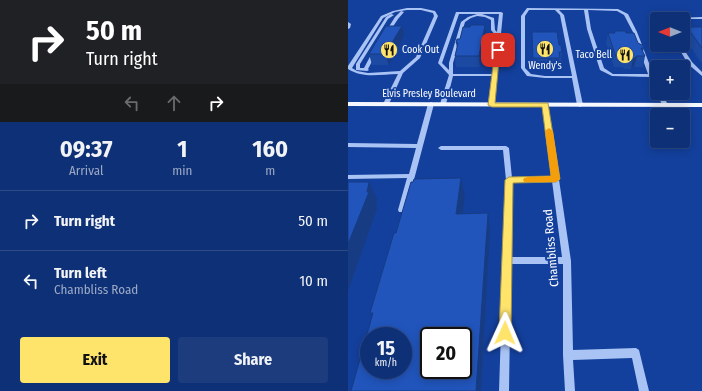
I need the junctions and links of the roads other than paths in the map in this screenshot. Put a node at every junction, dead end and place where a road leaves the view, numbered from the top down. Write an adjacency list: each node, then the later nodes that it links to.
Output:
1 (410, 9): 4 (street); 14 (street); 15 (street)
2 (556, 9): 3 (street); 21 (street); 21 (street)
3 (586, 9): 16 (street); 20 (street)
4 (402, 12): 9 (street); 13 (street)
5 (690, 18): 6 (street)
6 (702, 18)
7 (348, 23): 8 (street)
8 (348, 28)
9 (384, 37)
10 (499, 37): 18 (street); 18 (street); 19 (street)
11 (376, 50): 13 (street)
12 (683, 52): 17 (street)
13 (365, 70): 14 (street)
14 (394, 72): 15 (street)
15 (401, 72): 24 (street)
16 (650, 73)
17 (701, 73)
18 (451, 75): 19 (street); 26 (street)
19 (495, 75): 27 (street)
20 (650, 76)
21 (575, 77): 29 (street)
22 (662, 100): 30 (street)
23 (348, 104): 24 (main road, Elvis Presley Boulevard)
24 (386, 104): 25 (main road, Elvis Presley Boulevard)
25 (431, 104): 26 (main road, Elvis Presley Boulevard); 33 (street)
26 (443, 104): 27 (main road, Elvis Presley Boulevard)
27 (492, 105): 28 (main road, Elvis Presley Boulevard)
28 (545, 105): 29 (main road, Elvis Presley Boulevard); 37 (street, Chambliss Road)
29 (580, 105): 30 (main road, Elvis Presley Boulevard)
30 (665, 105): 31 (main road, Elvis Presley Boulevard)
31 (702, 105)
32 (348, 145): 33 (street)
33 (418, 146): 35 (street)
34 (440, 148): 38 (street)
35 (412, 176): 36 (street); 39 (street)
36 (348, 177)
37 (556, 179): 38 (street); 41 (street, Chambliss Road)
38 (509, 180): 40 (street)
39 (401, 215)
40 (507, 260): 41 (street); 43 (street)
41 (567, 261): 42 (street, Chambliss Road)
42 (568, 355): 44 (street, Chambliss Road); 45 (street)
43 (504, 391)
44 (570, 391)
45 (644, 391)

